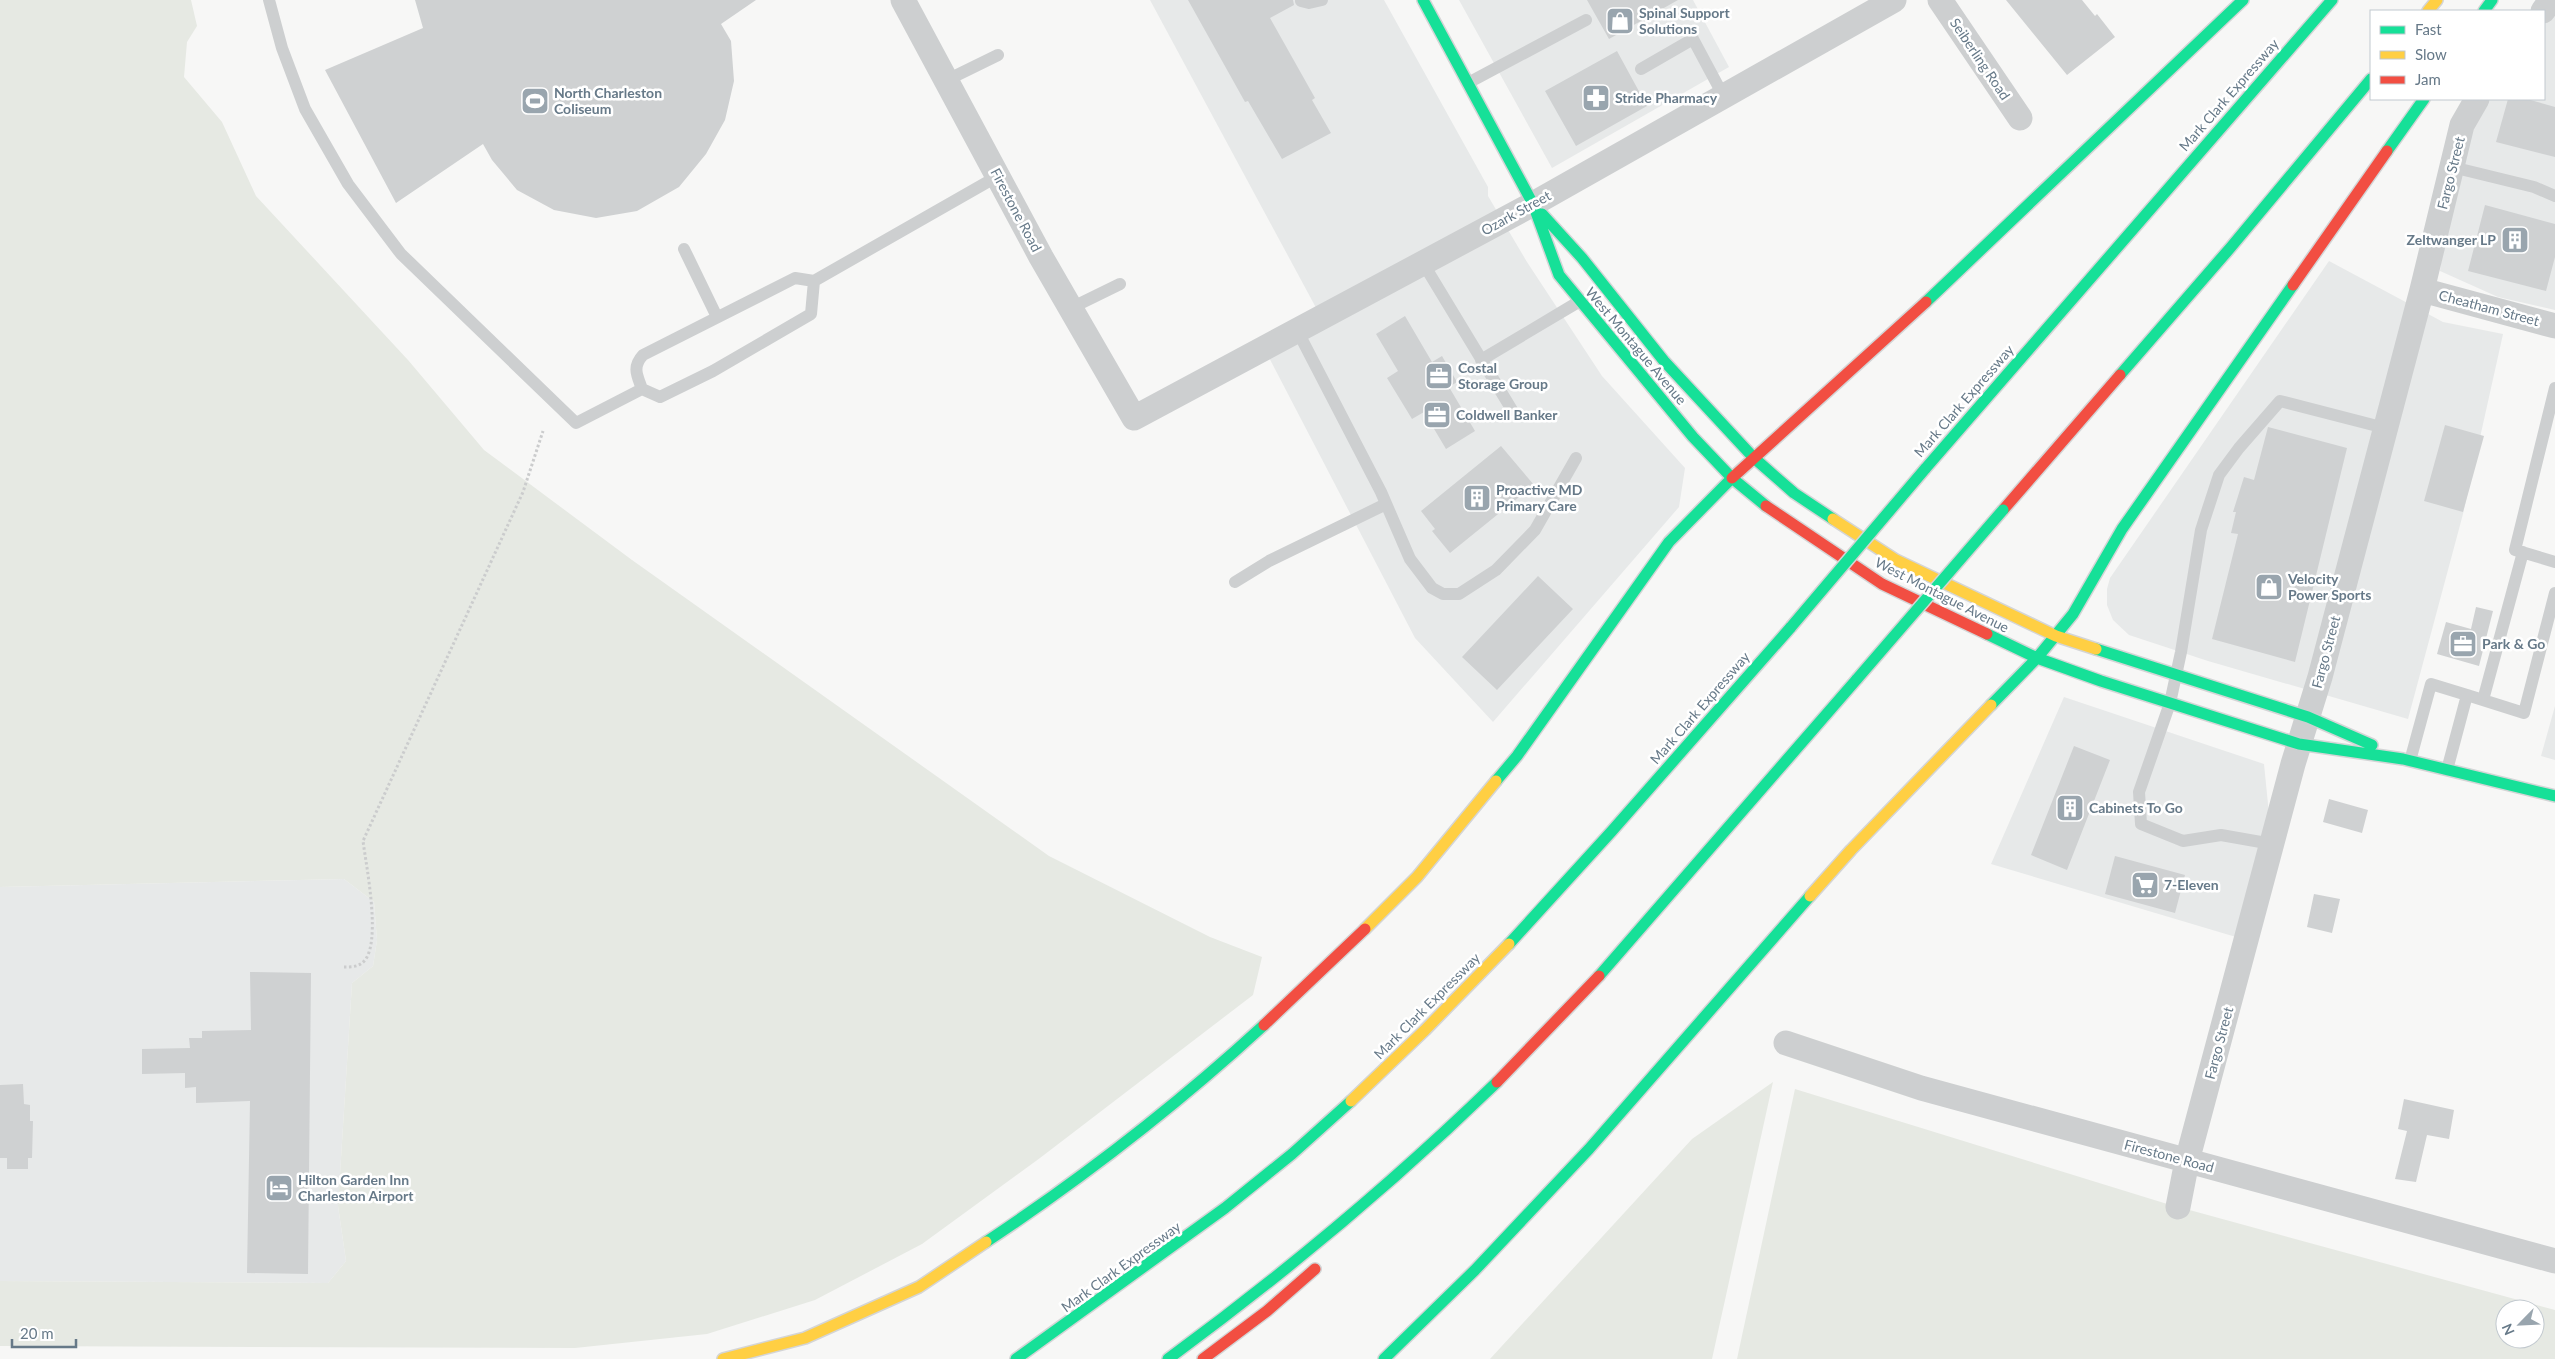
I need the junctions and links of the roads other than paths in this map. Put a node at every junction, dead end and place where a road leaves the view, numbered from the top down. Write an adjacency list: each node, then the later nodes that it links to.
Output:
1 (269, 0): 40 (lane)
2 (903, 0): 17 (street, Firestone Road)
3 (1301, 0): 4 (lane)
4 (1322, 0)
5 (1423, 0): 19 (main road, West Montague Avenue)
6 (1894, 0): 20 (street, Ozark Street)
7 (1940, 0): 23 (street, Seiberling Road)
8 (2243, 0): 44 (main road)
9 (2332, 0): 72 (main road, Mark Clark Expressway, bridge)
10 (2437, 0): 12 (main road)
11 (2551, 0): 13 (street)
12 (2429, 10)
13 (2543, 10)
14 (1586, 20): 19 (lane)
15 (998, 56): 17 (lane)
16 (1641, 69): 20 (lane)
17 (947, 80): 25 (street, Firestone Road)
18 (2370, 80): 65 (main road, bridge)
19 (1468, 83): 27 (main road, West Montague Avenue)
20 (1724, 97): 27 (street, Ozark Street)
21 (2423, 100): 52 (main road)
22 (2476, 100): 24 (street, Fargo Street)
23 (2020, 118)
24 (2452, 167): 26 (lane); 32 (street, Fargo Street)
25 (998, 176): 30 (lane); 34 (street, Firestone Road)
26 (2555, 196)
27 (1533, 204): 29 (street, Ozark Street); 33 (main road, West Montague Avenue); 44 (main road, West Montague Avenue)
28 (684, 249): 35 (lane)
29 (1423, 263): 37 (street, Ozark Street); 38 (lane)
30 (814, 281): 35 (lane); 40 (lane)
31 (1120, 284): 34 (lane)
32 (2422, 290): 36 (street, Cheatham Street); 43 (street, Fargo Street)
33 (1580, 301): 38 (lane); 46 (main road, West Montague Avenue)
34 (1071, 308): 42 (street, Firestone Road)
35 (717, 316): 40 (lane)
36 (2555, 326)
37 (1297, 330): 42 (street, Ozark Street); 47 (lane)
38 (1481, 360): 41 (lane)
39 (2555, 388): 48 (lane)
40 (642, 389)
41 (1512, 410)
42 (1134, 418)
43 (2385, 428): 54 (lane); 58 (street, Fargo Street)
44 (1753, 457): 46 (main road); 52 (main road, West Montague Avenue)
45 (1576, 458): 47 (lane)
46 (1732, 478): 53 (main road, West Montague Avenue); 71 (main road)
47 (1386, 504): 50 (lane)
48 (2522, 552): 49 (lane); 56 (lane)
49 (2555, 562)
50 (1236, 582)
51 (2555, 593): 56 (lane)
52 (2056, 636): 53 (main road); 54 (main road, West Montague Avenue)
53 (2037, 658): 57 (main road, West Montague Avenue); 75 (main road)
54 (2176, 676): 57 (lane); 58 (main road, West Montague Avenue)
55 (2467, 695): 56 (lane); 60 (lane); 61 (lane)
56 (2483, 700)
57 (2170, 703): 59 (main road, West Montague Avenue); 63 (lane)
58 (2308, 717): 59 (street, Fargo Street); 60 (main road, West Montague Avenue)
59 (2299, 744): 60 (main road, West Montague Avenue); 63 (street, Fargo Street)
60 (2407, 760): 61 (main road, West Montague Avenue)
61 (2447, 770): 62 (main road, West Montague Avenue)
62 (2555, 796)
63 (2272, 844): 66 (street, Fargo Street)
64 (1786, 1043): 66 (street, Firestone Road)
65 (1436, 1139): 67 (main road); 73 (main road)
66 (2188, 1161): 68 (street, Fargo Street); 70 (street, Firestone Road)
67 (1389, 1197)
68 (2178, 1207)
69 (1327, 1258): 74 (main road)
70 (2555, 1261)
71 (723, 1359)
72 (1016, 1359)
73 (1168, 1359)
74 (1203, 1359)
75 (1384, 1359)

